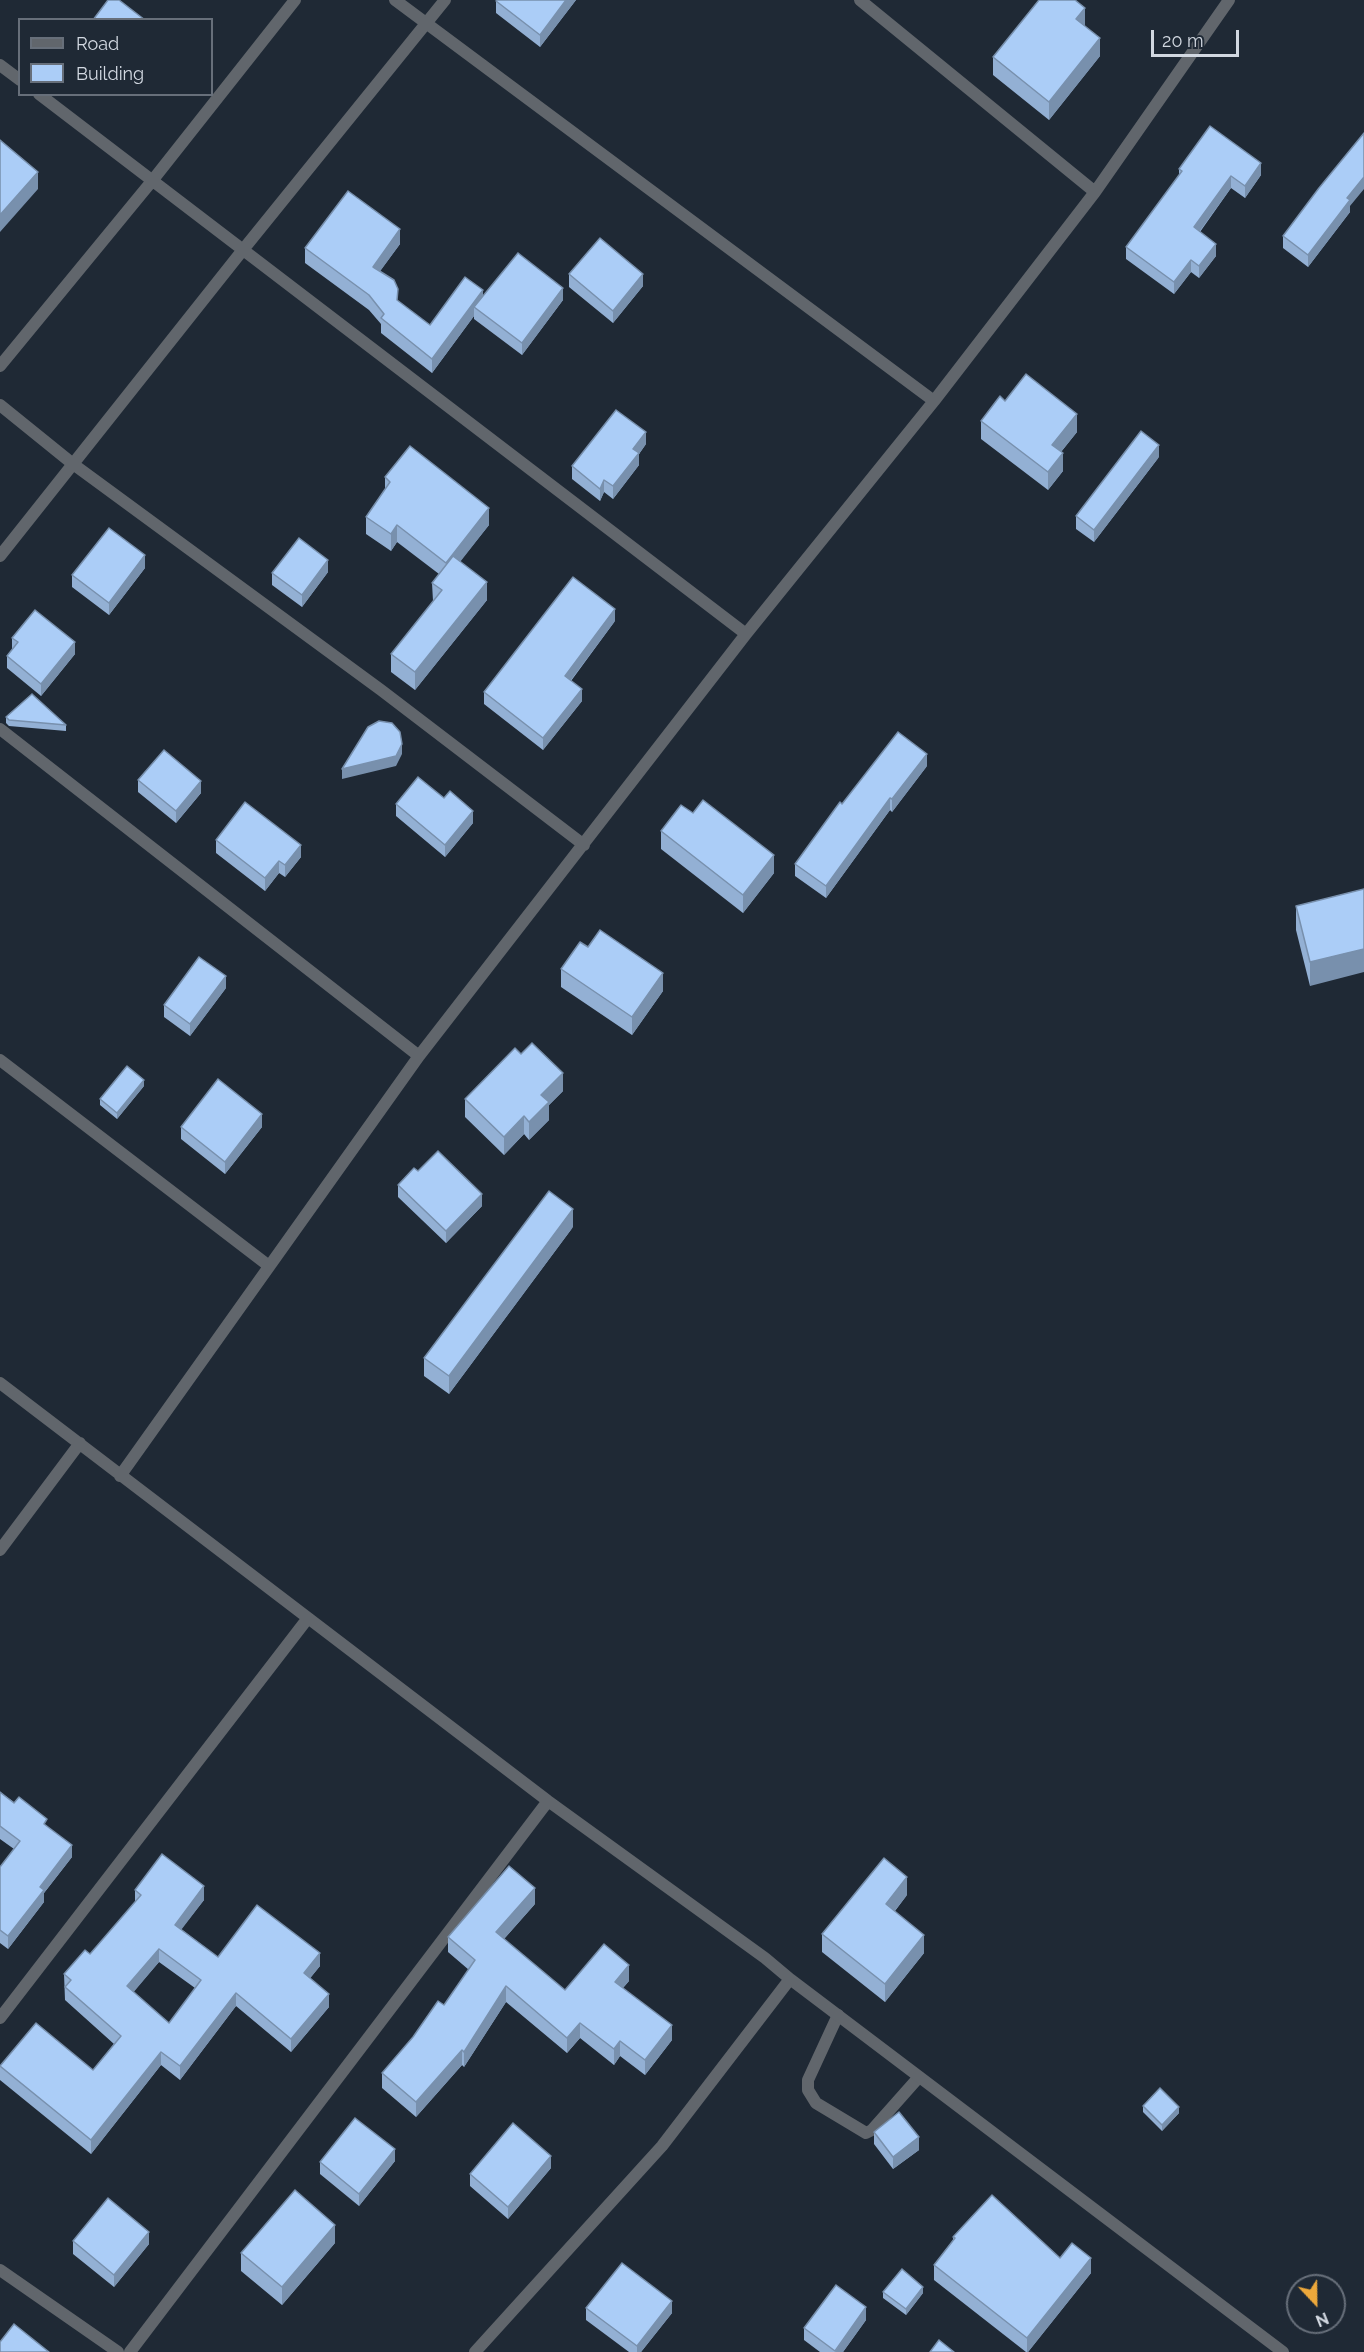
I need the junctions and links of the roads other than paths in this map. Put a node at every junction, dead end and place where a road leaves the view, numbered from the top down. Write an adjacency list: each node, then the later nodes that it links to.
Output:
1 (295, 0): 10 (street)
2 (395, 0): 6 (street)
3 (445, 0): 6 (street)
4 (860, 0): 11 (street)
5 (1228, 0): 11 (street)
6 (427, 23): 12 (street); 14 (street)
7 (0, 65): 8 (street)
8 (18, 78)
9 (42, 96): 10 (street)
10 (152, 181): 12 (street); 13 (street)
11 (1095, 192): 14 (street)
12 (242, 251): 16 (street); 18 (street)
13 (0, 366)
14 (934, 401): 18 (street)
15 (0, 405): 16 (street)
16 (73, 465): 17 (street); 20 (street)
17 (0, 556)
18 (746, 634): 20 (street)
19 (0, 729): 21 (street)
20 (584, 845): 21 (street)
21 (419, 1056): 23 (street)
22 (0, 1060): 23 (street)
23 (269, 1266): 26 (street)
24 (0, 1383): 25 (street)
25 (80, 1443): 26 (street); 27 (street)
26 (120, 1476): 28 (street)
27 (0, 1550)
28 (308, 1618): 29 (street); 32 (street)
29 (548, 1801): 30 (street); 36 (street)
30 (790, 1979): 31 (street); 37 (street)
31 (838, 2015): 33 (street); 33 (street)
32 (0, 2018)
33 (920, 2077): 38 (street)
34 (0, 2270): 35 (street)
35 (118, 2352)
36 (130, 2352)
37 (475, 2352)
38 (1283, 2352)

